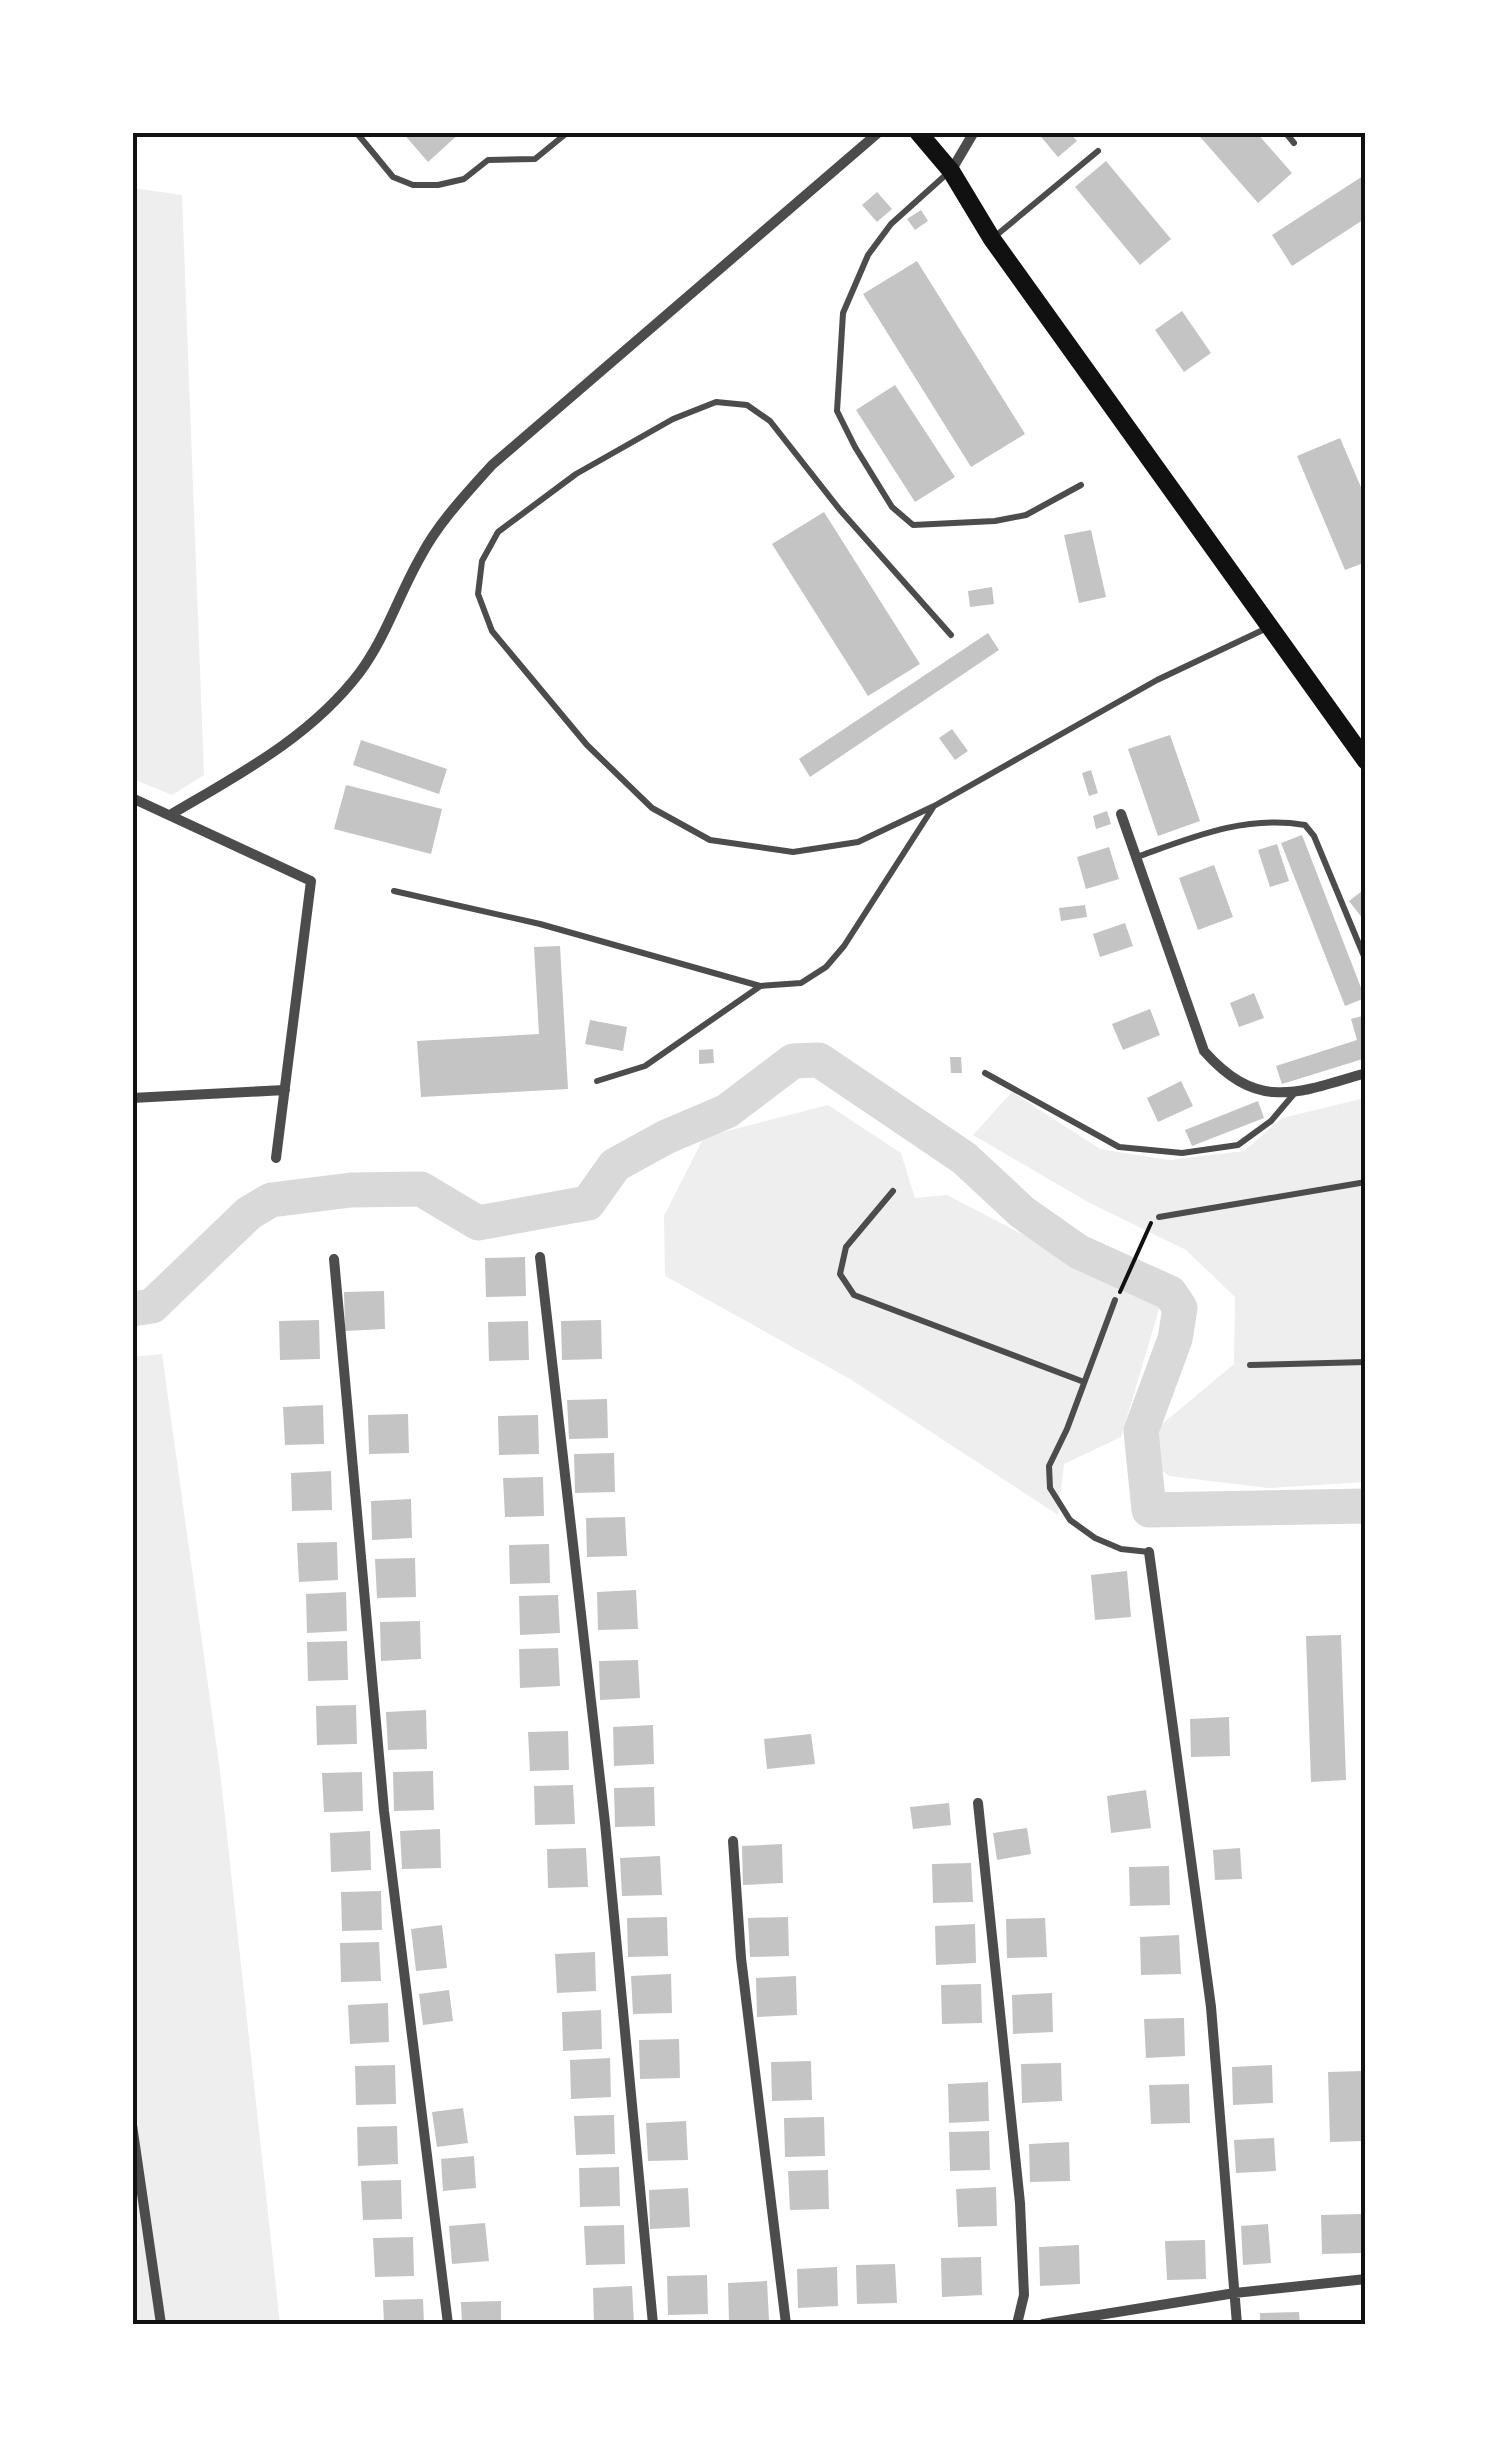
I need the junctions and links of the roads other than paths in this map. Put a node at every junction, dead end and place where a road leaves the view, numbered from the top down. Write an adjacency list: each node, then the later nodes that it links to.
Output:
1 (356, 132): 2 (lane)
2 (568, 132)
3 (878, 132): 18 (street)
4 (918, 132): 9 (main road)
5 (974, 132): 9 (street)
6 (1285, 132): 7 (lane)
7 (1294, 142)
8 (1098, 150): 10 (lane)
9 (950, 170): 10 (main road); 11 (lane)
10 (992, 238): 12 (main road)
11 (1080, 485)
12 (1268, 628): 14 (main road); 16 (lane)
13 (951, 635): 16 (lane)
14 (1366, 761)
15 (132, 798): 18 (street)
16 (934, 806): 22 (lane)
17 (1121, 814): 19 (street)
18 (170, 815): 26 (street)
19 (1136, 858): 21 (lane); 27 (street)
20 (394, 891): 22 (lane)
21 (1366, 961)
22 (760, 986): 25 (lane)
23 (1366, 1073): 27 (street)
24 (985, 1074): 27 (lane)
25 (597, 1081)
26 (285, 1090): 28 (street); 29 (street)
27 (1293, 1095)
28 (132, 1098)
29 (276, 1158)
30 (1366, 1182): 32 (lane)
31 (894, 1191): 38 (lane)
32 (1159, 1217)
33 (540, 1257): 47 (street)
34 (334, 1259): 46 (street)
35 (1115, 1300): 38 (lane)
36 (1366, 1362): 37 (lane)
37 (1250, 1365)
38 (1084, 1382): 39 (lane)
39 (1149, 1552): 44 (street)
40 (978, 1803): 49 (street)
41 (732, 1841): 48 (street)
42 (132, 2125): 45 (street)
43 (1366, 2278): 44 (street)
44 (1235, 2293): 50 (street); 51 (street)
45 (161, 2324)
46 (448, 2324)
47 (653, 2324)
48 (786, 2324)
49 (1016, 2324)
50 (1044, 2324)
51 (1237, 2324)

